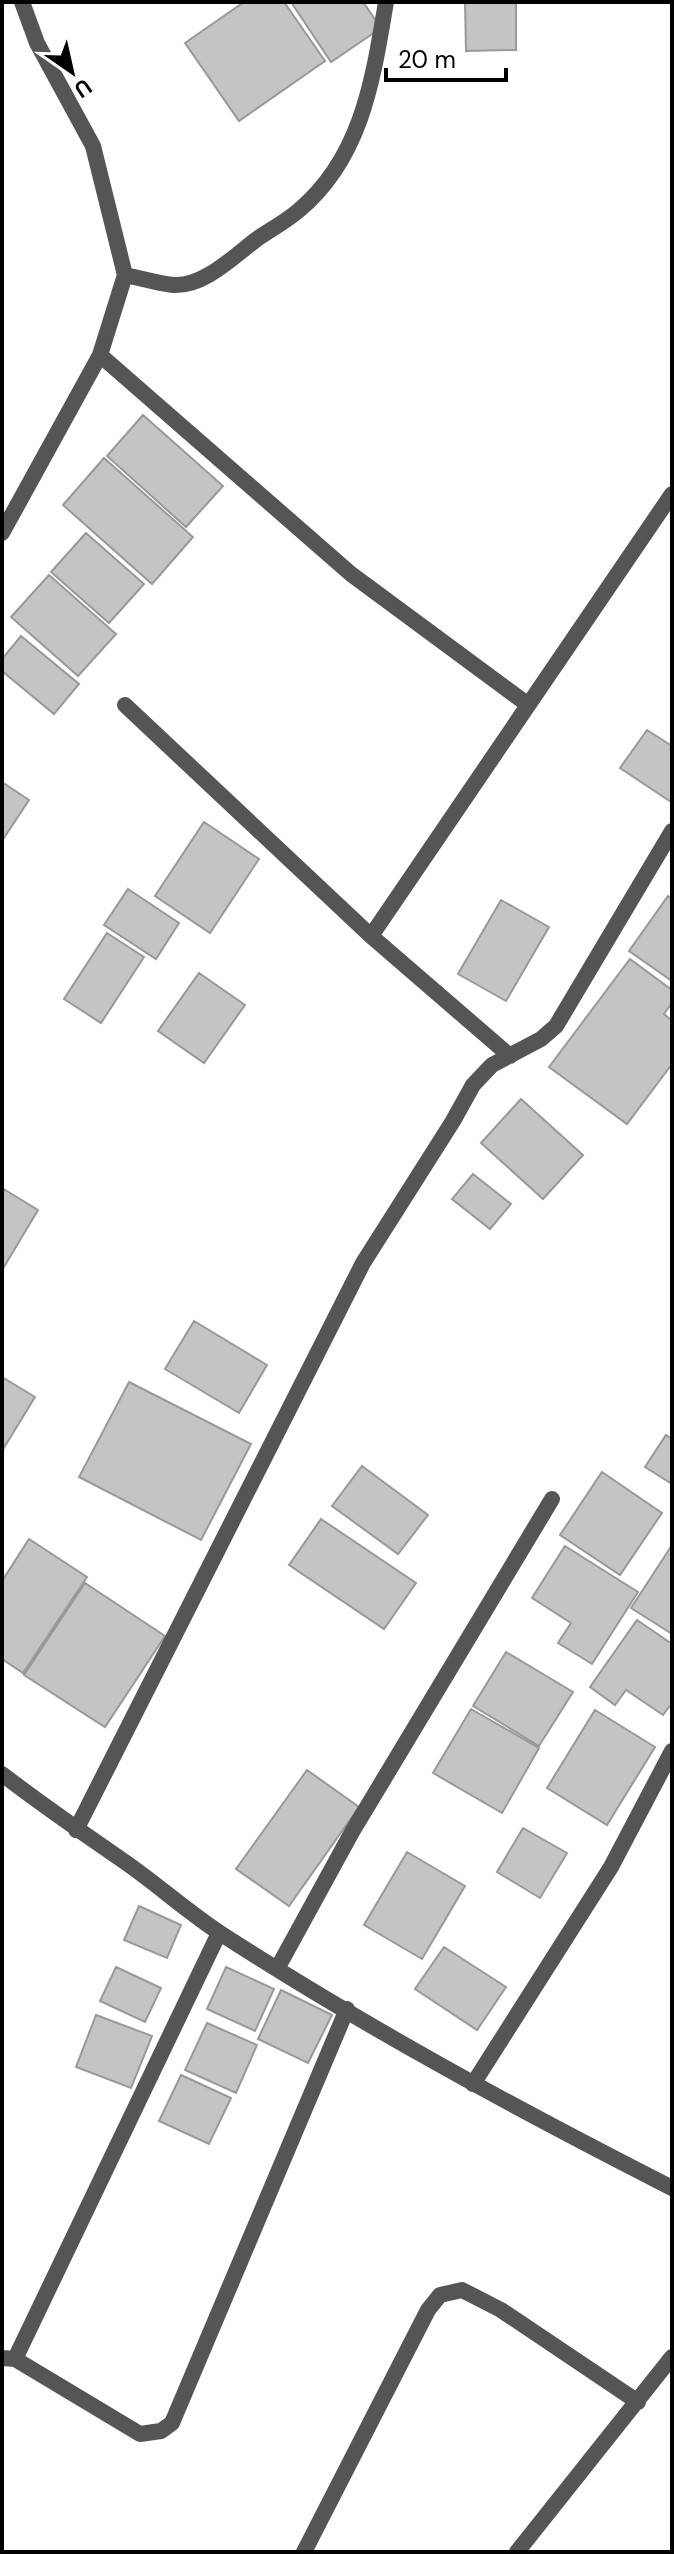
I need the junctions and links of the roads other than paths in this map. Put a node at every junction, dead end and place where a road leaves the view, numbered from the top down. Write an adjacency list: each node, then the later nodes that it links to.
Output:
1 (22, 2): 3 (street)
2 (386, 2): 3 (street)
3 (125, 275): 4 (street)
4 (100, 355): 6 (street); 7 (street)
5 (672, 494): 7 (street)
6 (2, 533)
7 (527, 704): 10 (street)
8 (125, 705): 10 (street)
9 (672, 831): 11 (street)
10 (371, 936): 11 (street)
11 (510, 1056): 15 (street)
12 (552, 1499): 17 (street)
13 (672, 1751): 19 (street)
14 (2, 1774): 15 (street)
15 (76, 1830): 16 (street)
16 (219, 1933): 17 (street); 22 (street)
17 (277, 1969): 18 (street)
18 (347, 2009): 19 (street); 22 (street)
19 (473, 2084): 20 (street)
20 (672, 2188)
21 (672, 2357): 23 (street)
22 (9, 2359)
23 (638, 2402): 24 (street); 25 (street)
24 (304, 2552)
25 (517, 2552)

